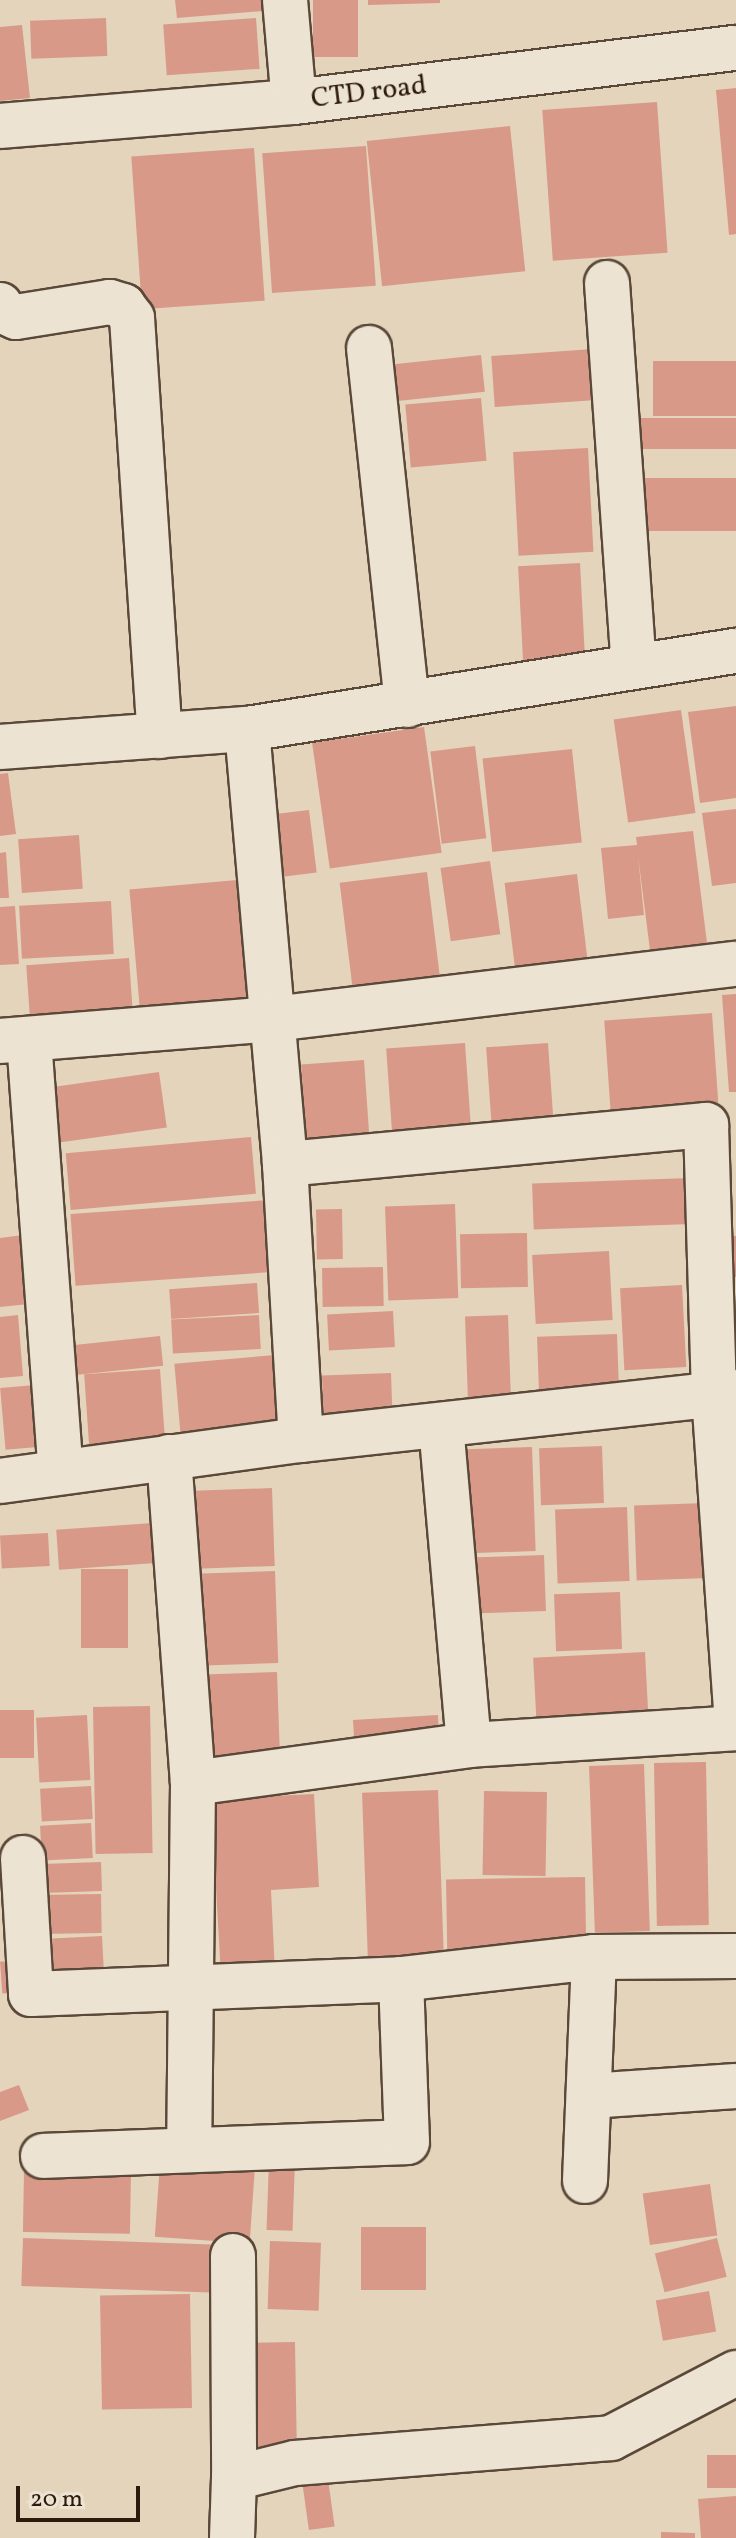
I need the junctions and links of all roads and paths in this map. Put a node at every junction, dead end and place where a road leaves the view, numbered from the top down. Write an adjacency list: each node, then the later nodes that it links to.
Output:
1 (285, 0): 3 (street)
2 (736, 48): 3 (street, CTD road)
3 (294, 102): 4 (street, CTD road)
4 (0, 126)
5 (607, 283): 9 (street)
6 (0, 305): 12 (street)
7 (369, 348): 10 (street)
8 (736, 651): 9 (street)
9 (634, 665): 10 (street)
10 (407, 705): 11 (street)
11 (247, 729): 12 (street); 15 (street)
12 (160, 736): 13 (street)
13 (0, 747)
14 (736, 964): 15 (street)
15 (273, 1019): 16 (street); 17 (street)
16 (14, 1041): 22 (street)
17 (285, 1164): 18 (street); 20 (street)
18 (725, 1394): 19 (street); 24 (street)
19 (441, 1425): 20 (street); 26 (street)
20 (301, 1440): 21 (street)
21 (169, 1457): 22 (street); 27 (street)
22 (61, 1472): 23 (street)
23 (0, 1481)
24 (736, 1713)
25 (736, 1728): 26 (street)
26 (469, 1745): 27 (street)
27 (193, 1783): 32 (street)
28 (23, 1858): 32 (street)
29 (736, 1956): 30 (street)
30 (594, 1957): 31 (street); 34 (street)
31 (401, 1979): 32 (street); 35 (street)
32 (192, 1990): 35 (street)
33 (736, 2086): 34 (street)
34 (589, 2096): 37 (street)
35 (189, 2148): 36 (street)
36 (43, 2156)
37 (585, 2181)
38 (233, 2256): 40 (street)
39 (736, 2373): 40 (street)
40 (234, 2478): 41 (street)
41 (232, 2538)

